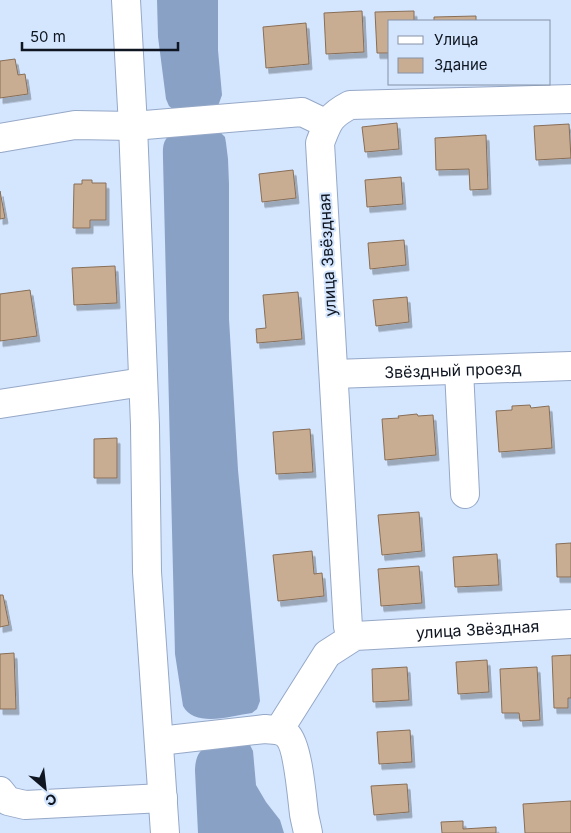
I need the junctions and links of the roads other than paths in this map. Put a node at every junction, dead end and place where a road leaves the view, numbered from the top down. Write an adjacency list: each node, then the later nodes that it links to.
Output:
1 (126, 0): 4 (street)
2 (571, 99): 3 (street)
3 (327, 124): 4 (street); 8 (street, улица Звёздная)
4 (133, 126): 5 (street); 9 (street)
5 (0, 138)
6 (571, 366): 7 (street, Звёздный проезд)
7 (458, 370): 8 (street, Звёздный проезд); 11 (street)
8 (334, 374): 13 (street, улица Звёздная)
9 (143, 382): 10 (street); 15 (street)
10 (0, 404)
11 (465, 494)
12 (571, 624): 13 (street, улица Звёздная)
13 (355, 636): 14 (street, улица Звёздная)
14 (279, 730): 15 (street); 19 (street)
15 (159, 741): 17 (street)
16 (0, 791): 17 (street)
17 (163, 798): 18 (street)
18 (166, 833)
19 (308, 833)

